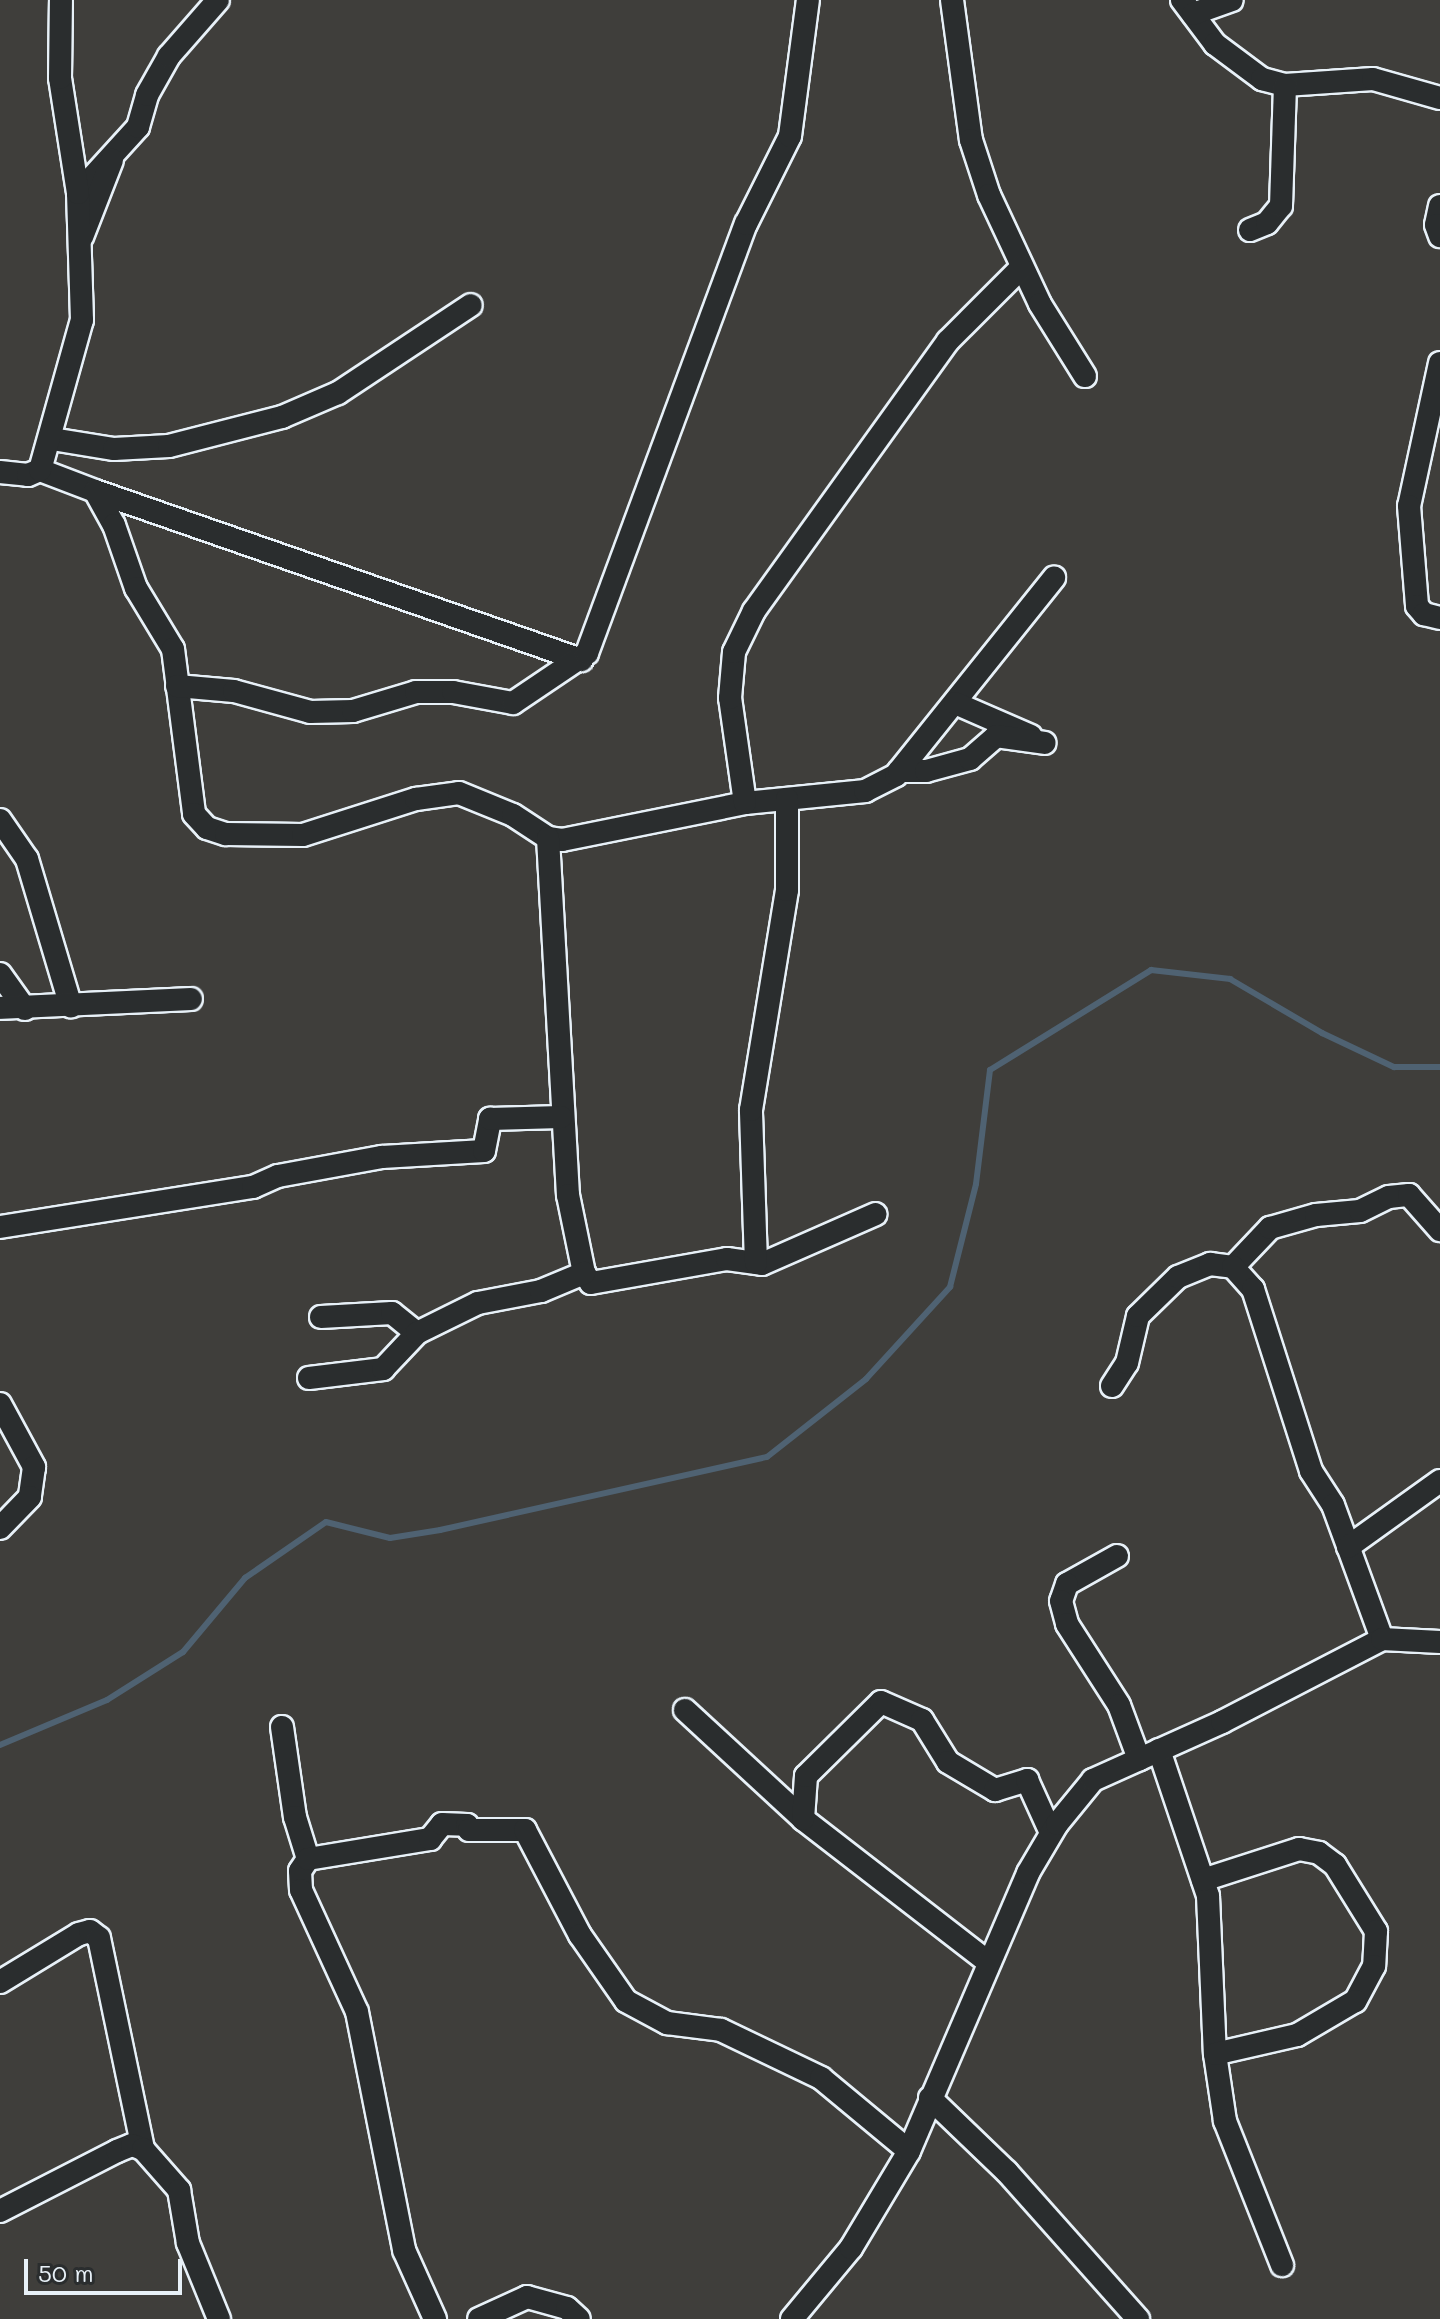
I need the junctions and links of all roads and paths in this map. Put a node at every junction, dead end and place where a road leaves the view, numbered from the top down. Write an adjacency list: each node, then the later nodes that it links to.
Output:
1 (61, 0): 10 (street)
2 (218, 0): 9 (street)
3 (808, 0): 25 (street)
4 (952, 0): 15 (street)
5 (1232, 0): 6 (street)
6 (1188, 7): 7 (street)
7 (1285, 85): 8 (street); 12 (street)
8 (1440, 98)
9 (112, 160): 10 (street); 14 (street)
10 (78, 193): 14 (street)
11 (1440, 206): 13 (street)
12 (1250, 230)
13 (1440, 236)
14 (79, 244): 19 (street)
15 (1021, 268): 18 (street); 30 (street)
16 (471, 305): 19 (street)
17 (1440, 363): 24 (street)
18 (1085, 376)
19 (52, 439): 20 (street)
20 (40, 470): 21 (street); 22 (street)
21 (0, 472)
22 (95, 491): 25 (street); 26 (street)
23 (1054, 578): 27 (street)
24 (1440, 618)
25 (581, 660): 26 (street)
26 (177, 686): 32 (street)
27 (955, 703): 28 (street); 28 (street)
28 (899, 771): 29 (street)
29 (787, 799): 30 (street); 42 (street)
30 (745, 803): 32 (street)
31 (0, 820): 35 (street)
32 (548, 838): 38 (street)
33 (0, 974): 37 (street)
34 (191, 999): 35 (street)
35 (71, 1007): 37 (street)
36 (0, 1008): 37 (street)
37 (25, 1009)
38 (561, 1117): 40 (street); 44 (street)
39 (876, 1214): 42 (street)
40 (0, 1227)
41 (1440, 1230): 43 (street)
42 (756, 1263): 44 (street)
43 (1233, 1267): 48 (street); 52 (street)
44 (584, 1273): 46 (street)
45 (321, 1317): 46 (street)
46 (417, 1333): 47 (street)
47 (309, 1378)
48 (1112, 1386)
49 (0, 1404): 51 (street)
50 (1440, 1481): 52 (street)
51 (0, 1528)
52 (1348, 1547): 54 (street)
53 (1117, 1556): 58 (street)
54 (1382, 1639): 55 (street); 58 (street)
55 (1440, 1642)
56 (685, 1710): 59 (street)
57 (282, 1727): 61 (street)
58 (1149, 1755): 60 (street); 62 (street)
59 (803, 1819): 60 (street); 63 (street)
60 (1051, 1833): 63 (street)
61 (308, 1859): 68 (street); 72 (street)
62 (1203, 1880): 65 (street); 65 (street)
63 (987, 1961): 66 (street)
64 (0, 1982): 67 (street)
65 (1215, 2054): 70 (street)
66 (930, 2098): 68 (street); 76 (street)
67 (143, 2149): 69 (street); 71 (street)
68 (909, 2151): 75 (street)
69 (0, 2211)
70 (1282, 2265)
71 (219, 2319)
72 (435, 2319)
73 (479, 2319): 74 (street)
74 (579, 2319)
75 (792, 2319)
76 (1138, 2319)

